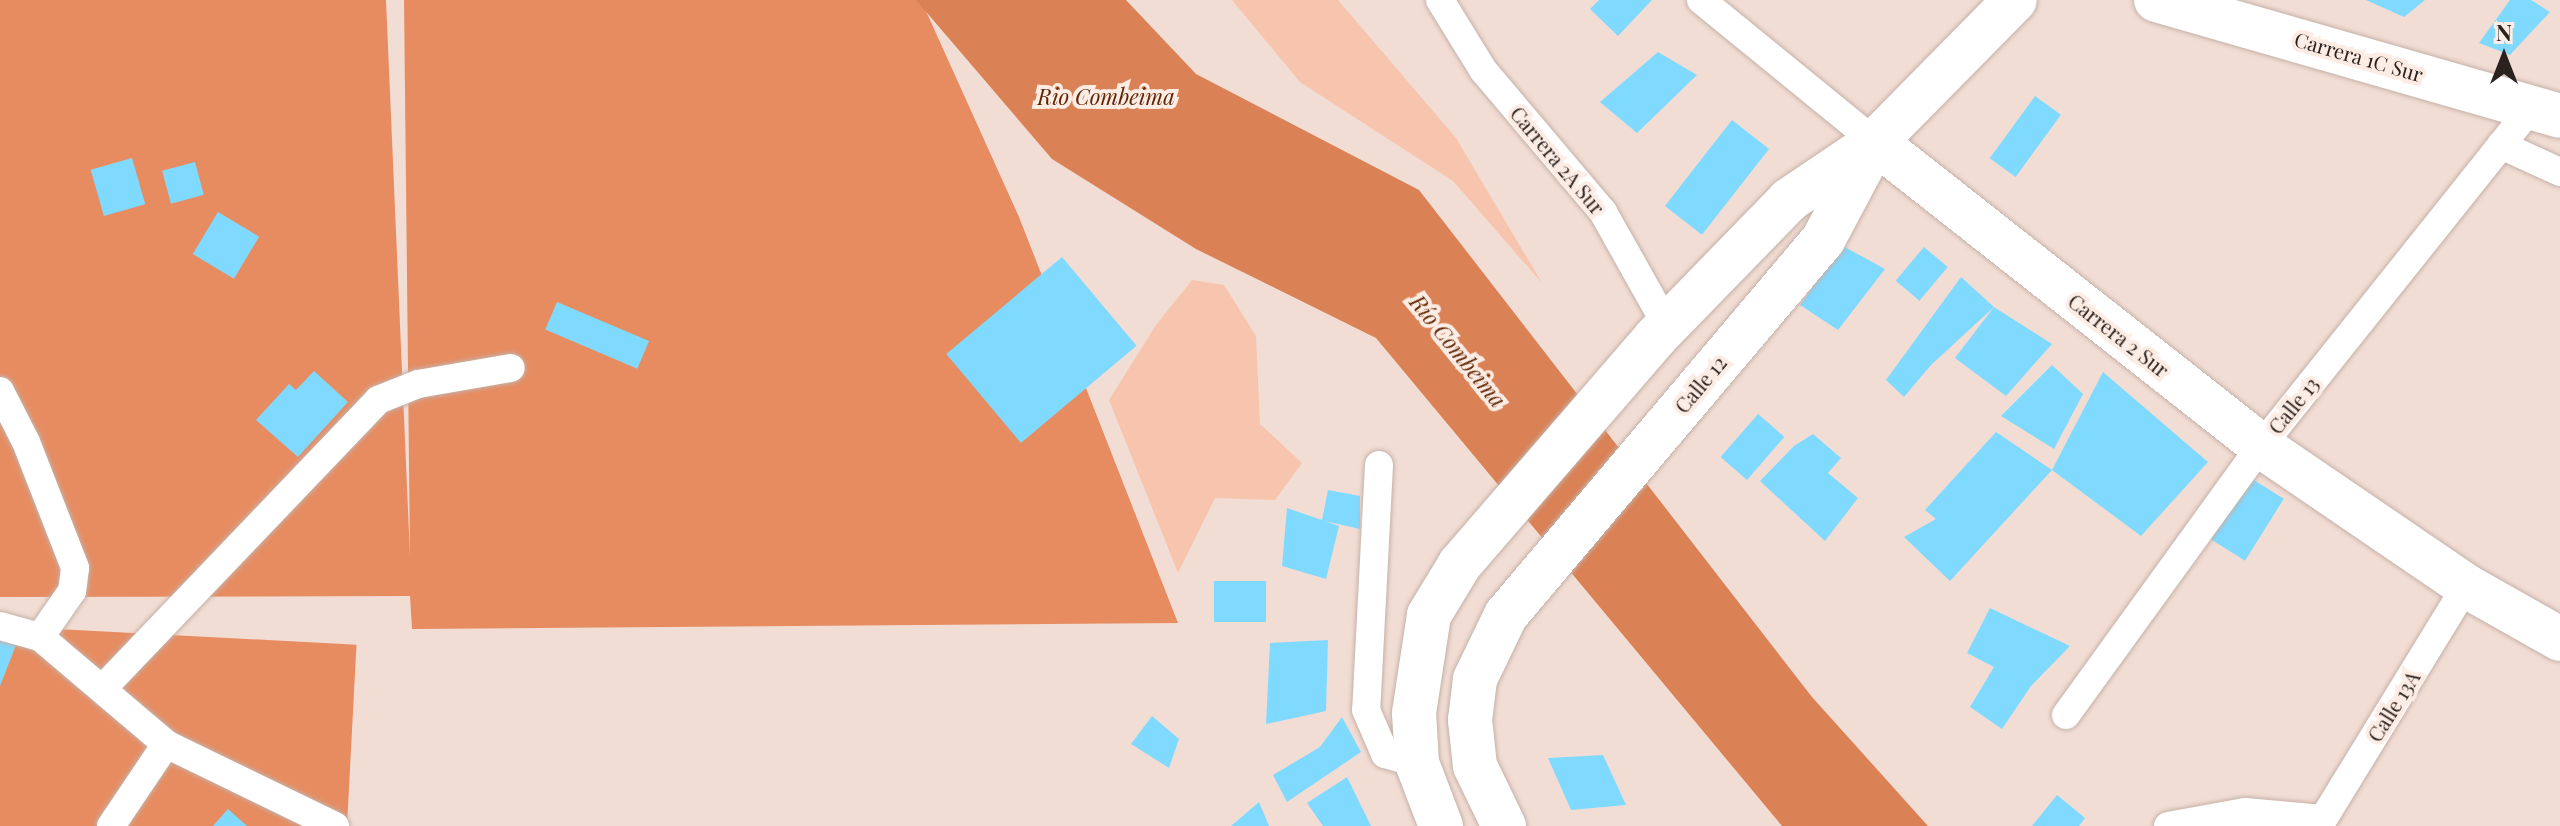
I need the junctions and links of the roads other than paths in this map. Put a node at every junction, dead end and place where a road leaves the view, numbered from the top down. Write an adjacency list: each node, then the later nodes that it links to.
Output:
1 (1440, 0): 9 (street, Carrera 2A Sur)
2 (1701, 0): 6 (street, Carrera 2 Sur)
3 (2015, 0): 6 (main road, Calle 12)
4 (2156, 0): 5 (main road, Carrera 1C Sur)
5 (2547, 110): 7 (street, Calle 13)
6 (1875, 142): 9 (main road, Calle 12); 12 (main road, Carrera 2 Sur); 26 (main road, Calle 12)
7 (2501, 145): 8 (street); 12 (street, Calle 13)
8 (2560, 172)
9 (1661, 332): 21 (main road, Calle 12)
10 (511, 368): 18 (street)
11 (0, 391): 16 (street)
12 (2261, 446): 14 (main road, Carrera 2 Sur); 19 (street, Calle 13)
13 (1379, 465): 21 (street)
14 (2466, 586): 17 (main road, Carrera 2 Sur); 22 (street, Calle 13A)
15 (0, 626): 16 (street)
16 (40, 637): 18 (street)
17 (2560, 639)
18 (104, 687): 20 (street)
19 (2066, 715)
20 (166, 744): 23 (street); 24 (street)
21 (1417, 763): 25 (main road, Calle 12)
22 (2321, 822): 27 (street)
23 (111, 826)
24 (335, 826)
25 (1441, 826)
26 (1504, 826)
27 (2168, 826)

